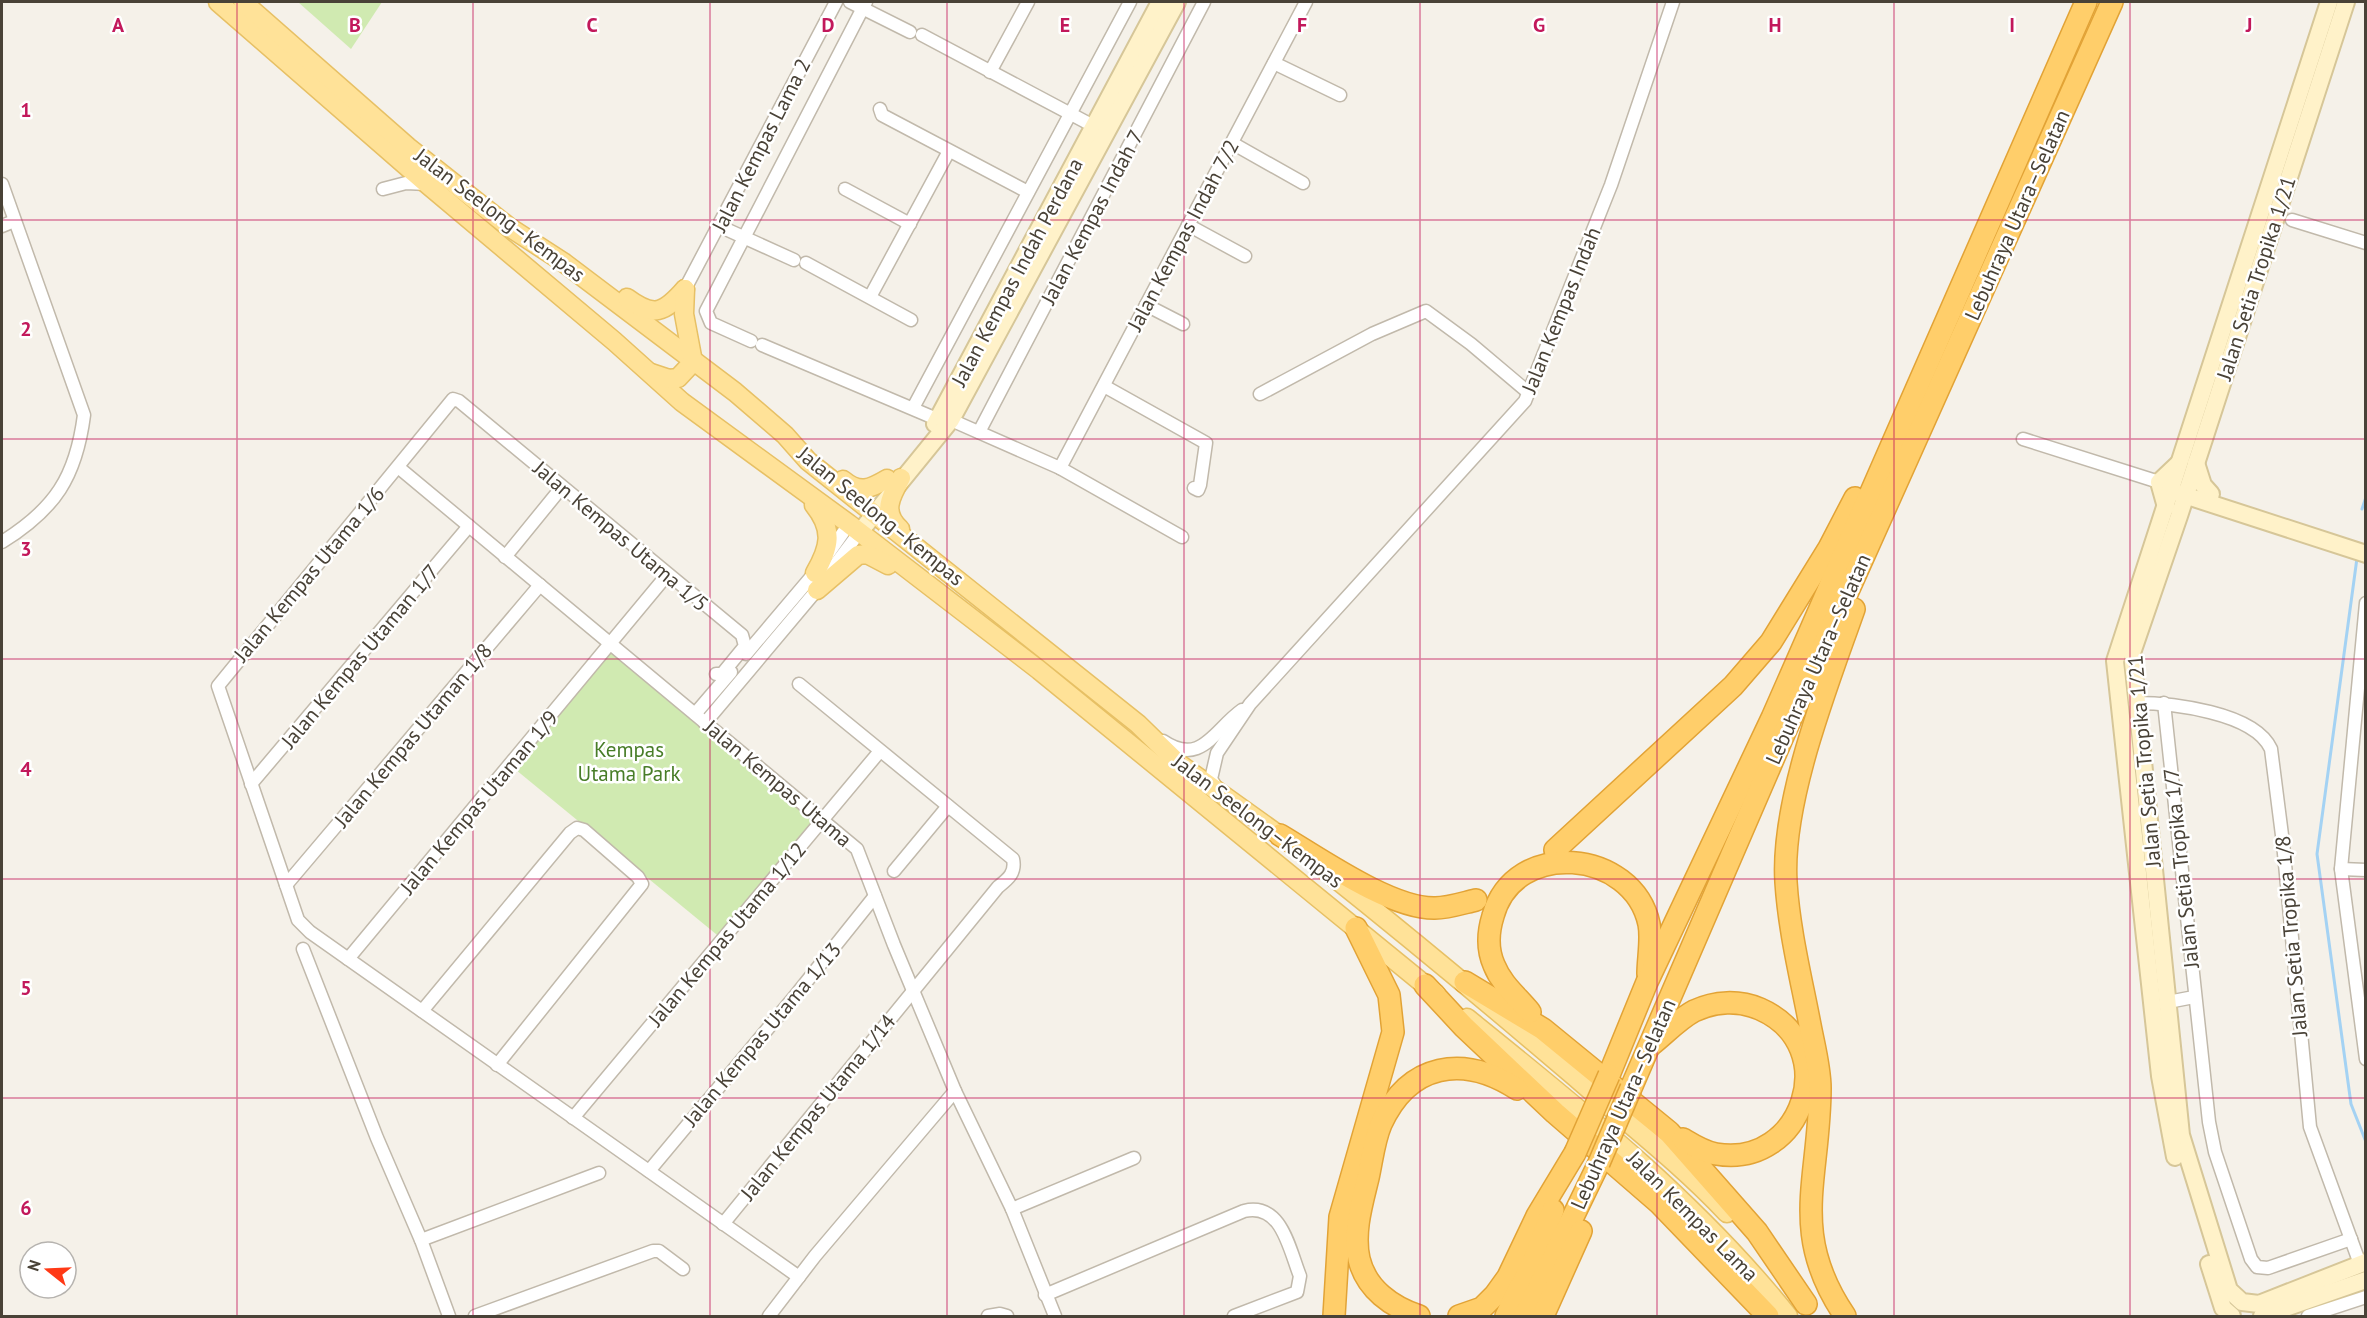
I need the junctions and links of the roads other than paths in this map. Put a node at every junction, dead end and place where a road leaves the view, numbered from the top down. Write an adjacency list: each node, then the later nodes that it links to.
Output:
1 (218, 2): 29 (main road, Jalan Seelong–Kempas)
2 (243, 2): 42 (main road, Jalan Seelong–Kempas)
3 (836, 2): 38 (street, Jalan Kempas Lama 2)
4 (850, 2): 17 (street)
5 (1028, 2): 20 (street)
6 (1130, 2): 23 (street)
7 (1160, 2): 24 (street, Jalan Kempas Indah Perdana)
8 (1177, 2): 24 (street, Jalan Kempas Indah Perdana)
9 (1204, 2): 57 (street, Jalan Kempas Indah 7)
10 (1306, 2): 18 (street, Jalan Kempas Indah 7/2)
11 (1673, 2): 52 (street, Jalan Kempas Indah)
12 (2086, 2): 48 (highway, Lebuhraya Utara–Selatan)
13 (2112, 2): 19 (highway, Lebuhraya Utara–Selatan)
14 (2122, 2): 19 (highway)
15 (2329, 2): 33 (street, Jalan Setia Tropika 1/21)
16 (2346, 2): 33 (street, Jalan Setia Tropika 1/21)
17 (864, 5): 20 (street); 39 (street)
18 (1274, 63): 21 (street); 25 (street, Jalan Kempas Indah 7/2)
19 (2082, 68): 71 (highway, Lebuhraya Utara–Selatan)
20 (990, 72): 23 (street)
21 (1340, 95)
22 (880, 109): 26 (street)
23 (1070, 114): 24 (street); 32 (street)
24 (1100, 130): 56 (street, Jalan Kempas Indah Perdana)
25 (1232, 142): 27 (street); 36 (street, Jalan Kempas Indah 7/2)
26 (949, 151): 32 (street); 35 (street)
27 (1304, 183)
28 (2, 184): 34 (street)
29 (427, 184): 30 (street); 50 (main road, Jalan Seelong–Kempas)
30 (383, 189)
31 (845, 189): 35 (street)
32 (1028, 192): 55 (street)
33 (2274, 214): 40 (street); 60 (street, Jalan Setia Tropika 1/21)
34 (14, 221): 37 (street); 75 (street)
35 (910, 224): 44 (street)
36 (1188, 225): 41 (street); 45 (street, Jalan Kempas Indah 7/2)
37 (2, 226)
38 (719, 226): 39 (street); 43 (street, Jalan Kempas Lama 2)
39 (745, 237): 44 (street); 55 (street)
40 (2366, 243)
41 (1245, 256)
42 (563, 262): 43 (main road); 49 (main road, Jalan Seelong–Kempas)
43 (686, 289): 49 (main road)
44 (870, 297): 46 (street)
45 (1146, 305): 47 (street); 51 (street, Jalan Kempas Indah 7/2)
46 (911, 320)
47 (1183, 324)
48 (1931, 356): 100 (highway); 112 (highway, Lebuhraya Utara–Selatan)
49 (693, 362): 50 (main road); 58 (main road, Jalan Seelong–Kempas)
50 (648, 371): 65 (main road, Jalan Seelong–Kempas)
51 (1104, 386): 62 (street, Jalan Kempas Indah 7/2); 67 (street)
52 (1529, 393): 53 (street); 90 (street, Jalan Kempas Indah)
53 (1260, 394)
54 (459, 401): 61 (street, Jalan Kempas Utama 1/6); 64 (street, Jalan Kempas Utama 1/5)
55 (913, 408): 56 (street)
56 (945, 420): 57 (street); 63 (street, Jalan Kempas Indah Perdana)
57 (979, 432): 62 (street)
58 (785, 435): 63 (main road); 69 (main road, Jalan Seelong–Kempas)
59 (2023, 439): 66 (street)
60 (2189, 462): 66 (street); 66 (street, Jalan Setia Tropika 1/21); 68 (street)
61 (398, 467): 72 (street, Jalan Kempas Utama); 95 (street, Jalan Kempas Utama 1/6)
62 (1060, 468): 74 (street)
63 (894, 478): 69 (street, Jalan Kempas Indah Perdana); 80 (main road)
64 (562, 486): 78 (street); 79 (street, Jalan Kempas Utama 1/5)
65 (798, 487): 73 (main road, Jalan Seelong–Kempas); 81 (main road)
66 (2176, 487): 68 (street); 70 (street, Jalan Setia Tropika 1/21); 70 (street)
67 (1194, 488)
68 (2210, 500): 70 (street); 76 (street); 77 (street)
69 (867, 510): 73 (street, Jalan Kempas Indah Perdana); 80 (main road, Jalan Seelong–Kempas)
70 (2173, 512): 88 (street, Jalan Setia Tropika 1/21); 110 (street, Jalan Setia Tropika 1/21)
71 (1882, 519): 120 (highway, Lebuhraya Utara–Selatan); 160 (highway)
72 (469, 526): 78 (street, Jalan Kempas Utama); 95 (street, Jalan Kempas Utaman 1/7)
73 (854, 528): 81 (street); 85 (main road, Jalan Seelong–Kempas)
74 (1182, 537)
75 (2, 542)
76 (2366, 542)
77 (2366, 554)
78 (506, 557): 82 (street, Jalan Kempas Utama)
79 (667, 574): 84 (street, Jalan Kempas Utaman 1/9); 86 (street, Jalan Kempas Utama 1/5)
80 (954, 576): 93 (main road, Jalan Seelong–Kempas)
81 (816, 582): 85 (main road); 91 (street); 92 (street)
82 (540, 585): 84 (street, Jalan Kempas Utama); 104 (street, Jalan Kempas Utaman 1/8)
83 (2366, 603): 101 (street)
84 (610, 644): 91 (street, Jalan Kempas Utama); 109 (street, Jalan Kempas Utaman 1/9)
85 (1039, 670): 107 (main road, Jalan Seelong–Kempas)
86 (716, 674)
87 (799, 684): 94 (street)
88 (2135, 703): 89 (street, Jalan Setia Tropika 1/8); 116 (street, Jalan Setia Tropika 1/21)
89 (2163, 703): 115 (street, Jalan Setia Tropika 1/7); 135 (street, Jalan Setia Tropika 1/8)
90 (1250, 705): 93 (street); 96 (street)
91 (695, 714): 92 (street, Jalan Kempas Utama)
92 (705, 723): 98 (street, Jalan Kempas Utama)
93 (1138, 724): 96 (main road, Jalan Seelong–Kempas)
94 (880, 750): 97 (street); 98 (street, Jalan Kempas Utama 1/12)
95 (251, 784): 104 (street)
96 (1226, 799): 99 (main road, Jalan Seelong–Kempas)
97 (948, 806): 103 (street); 114 (street, Jalan Kempas Utama 1/14)
98 (823, 820): 105 (street, Jalan Kempas Utama); 125 (street, Jalan Kempas Utama 1/12)
99 (1281, 835): 106 (highway); 111 (main road, Jalan Seelong–Kempas)
100 (1555, 850)
101 (2341, 869): 102 (street); 121 (street)
102 (2366, 870)
103 (894, 871)
104 (286, 885): 109 (street)
105 (875, 896): 114 (street, Jalan Kempas Utama); 130 (street, Jalan Kempas Utama 1/13)
106 (1476, 900)
107 (1356, 927): 113 (main road, Jalan Seelong–Kempas); 151 (highway)
108 (303, 950): 136 (street)
109 (348, 959): 117 (street)
110 (2149, 972): 116 (street); 118 (street, Jalan Setia Tropika 1/21)
111 (1465, 982): 119 (highway); 142 (main road, Jalan Kempas Lama)
112 (1647, 982): 119 (highway); 127 (highway, Lebuhraya Utara–Selatan, bridge)
113 (1425, 985): 124 (highway); 159 (main road, Jalan Kempas Lama)
114 (914, 990): 123 (street, Jalan Kempas Utama); 134 (street, Jalan Kempas Utama 1/14)
115 (2194, 997): 116 (street, Jalan Setia Tropika 1/7); 135 (street, Jalan Setia Tropika 1/7)
116 (2168, 1002): 118 (street); 138 (street, Jalan Setia Tropika 1/21)
117 (422, 1011): 122 (street); 122 (street)
118 (2156, 1028): 143 (street, Jalan Setia Tropika 1/21)
119 (1543, 1029): 126 (highway)
120 (1649, 1047): 126 (highway); 129 (highway, Lebuhraya Utara–Selatan, bridge)
121 (2366, 1059)
122 (497, 1065): 125 (street)
123 (955, 1091): 133 (street, Jalan Kempas Utama); 139 (street)
124 (1555, 1113): 132 (highway); 152 (highway)
125 (573, 1118): 130 (street)
126 (1669, 1132): 142 (highway)
127 (1575, 1153): 153 (highway); 154 (highway, Lebuhraya Utara–Selatan)
128 (1134, 1158): 133 (street)
129 (1599, 1164): 155 (highway, Lebuhraya Utara–Selatan); 156 (highway)
130 (649, 1171): 134 (street)
131 (599, 1173): 136 (street)
132 (1659, 1203): 157 (highway); 158 (highway)
133 (1012, 1209): 140 (street, Jalan Kempas Utama)
134 (723, 1224): 139 (street)
135 (2351, 1239): 138 (street, Jalan Setia Tropika 1/8)
136 (421, 1240): 145 (street)
137 (683, 1269): 146 (street)
138 (2364, 1271): 161 (street)
139 (799, 1277): 147 (street)
140 (1045, 1295): 149 (street, Jalan Kempas Utama); 150 (street)
141 (2366, 1297): 162 (street)
142 (1811, 1310)
143 (2226, 1314)
144 (1007, 1316): 148 (street)
145 (449, 1317)
146 (475, 1317)
147 (769, 1317)
148 (988, 1317)
149 (1054, 1317)
150 (1234, 1317)
151 (1334, 1317)
152 (1419, 1317)
153 (1459, 1317)
154 (1506, 1317)
155 (1525, 1317)
156 (1543, 1317)
157 (1748, 1317)
158 (1768, 1317)
159 (1788, 1317)
160 (1845, 1317)
161 (2262, 1317)
162 (2308, 1317)

